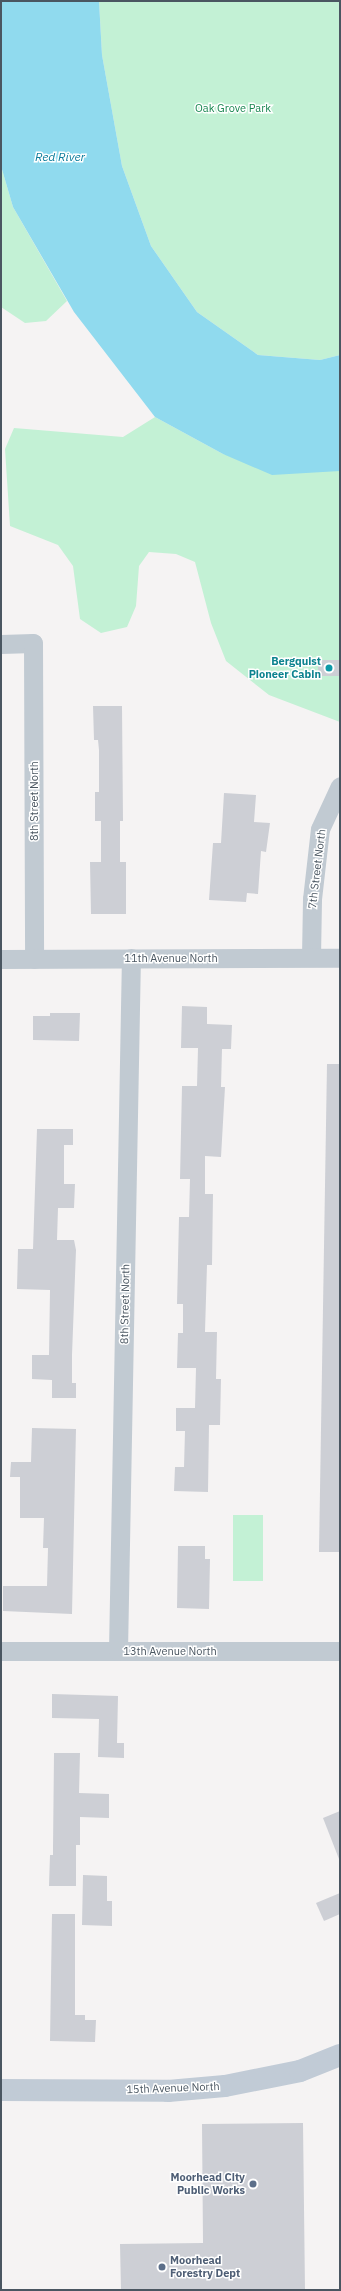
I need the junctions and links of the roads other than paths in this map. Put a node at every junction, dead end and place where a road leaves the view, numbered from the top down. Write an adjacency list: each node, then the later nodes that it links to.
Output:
1 (1, 644): 5 (street, 8th Street North)
2 (340, 786): 3 (street, 7th Street North)
3 (311, 957): 6 (street, 11th Avenue North); 7 (street, 11th Avenue North)
4 (1, 958): 5 (street, 11th Avenue North)
5 (34, 958): 6 (street, 11th Avenue North)
6 (131, 958): 8 (street, 8th Street North)
7 (340, 958)
8 (118, 1650): 9 (street, 13th Avenue North); 10 (street, 13th Avenue North)
9 (1, 1651)
10 (340, 1651)
11 (340, 2055): 12 (main road, 15th Avenue North)
12 (1, 2090)

